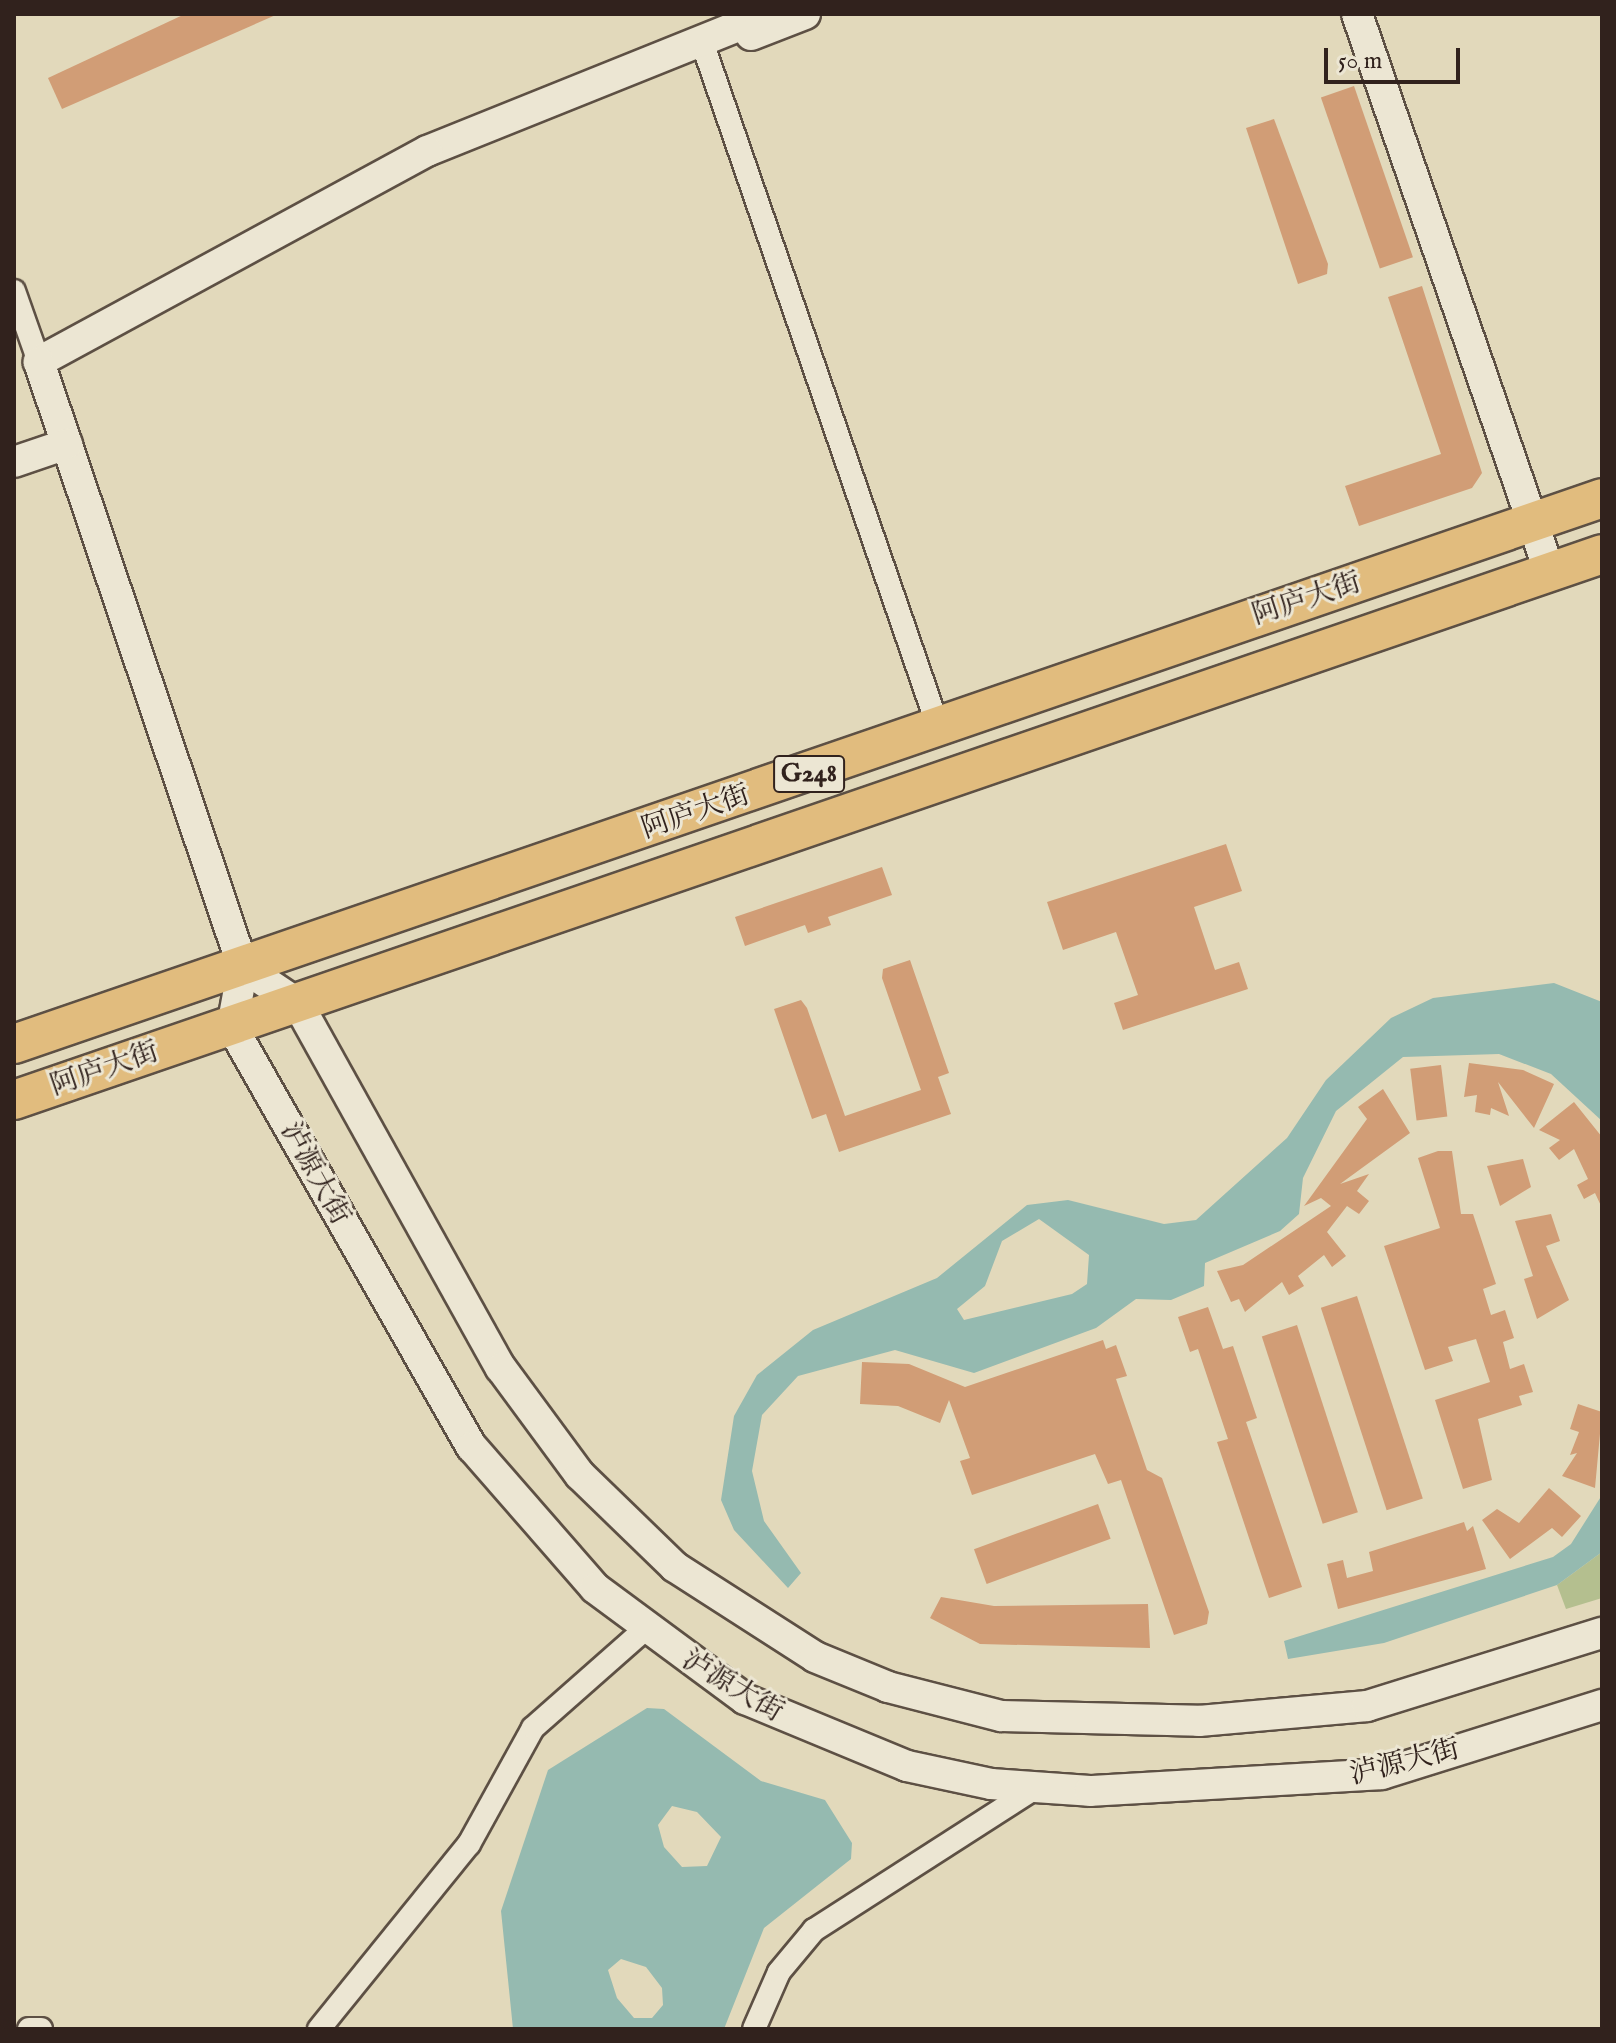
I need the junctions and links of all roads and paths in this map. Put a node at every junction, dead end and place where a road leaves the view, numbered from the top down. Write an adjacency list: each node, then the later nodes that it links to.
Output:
1 (768, 14): 4 (main road)
2 (805, 14): 4 (main road)
3 (1357, 14): 10 (main road)
4 (704, 46): 6 (main road); 13 (street)
5 (14, 291): 6 (street)
6 (41, 368): 7 (main road)
7 (67, 444): 8 (main road); 14 (main road)
8 (14, 462)
9 (1602, 498): 10 (highway, 阿庐大街 / G248)
10 (1532, 523): 12 (main road); 13 (highway, 阿庐大街 / G248)
11 (1602, 554): 12 (highway, 阿庐大街 / G248)
12 (1550, 573): 15 (highway, 阿庐大街 / G248)
13 (939, 729): 14 (highway, 阿庐大街 / G248)
14 (243, 967): 15 (main road); 16 (main road); 17 (highway, 阿庐大街 / G248)
15 (298, 1004): 16 (highway, 阿庐大街 / G248); 20 (main road)
16 (232, 1027): 18 (highway, 阿庐大街 / G248); 19 (main road, 泸源大街)
17 (14, 1044)
18 (14, 1100)
19 (644, 1630): 22 (main road, 泸源大街); 25 (street)
20 (1602, 1633)
21 (1602, 1705): 22 (main road, 泸源大街)
22 (1034, 1789): 26 (street)
23 (29, 2029): 24 (street)
24 (41, 2029)
25 (319, 2029)
26 (754, 2029)

